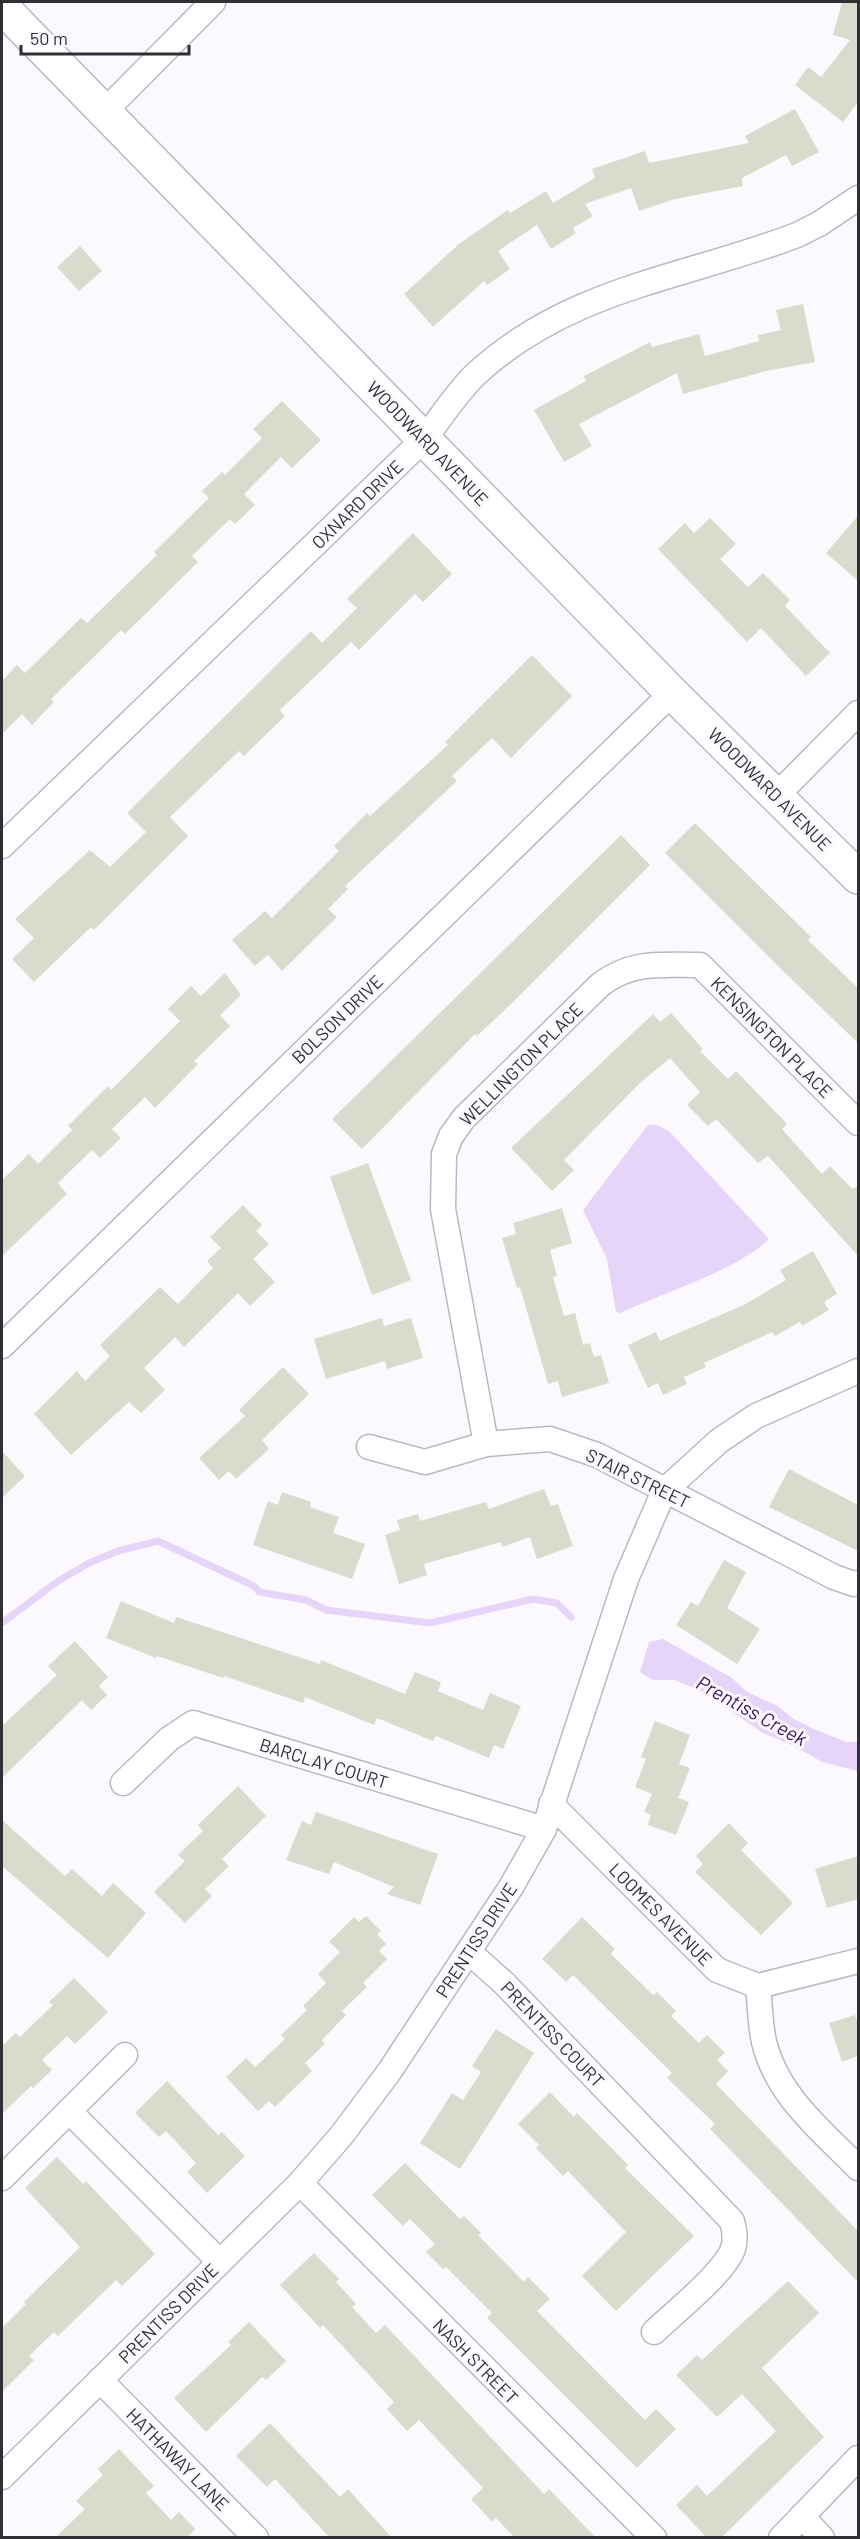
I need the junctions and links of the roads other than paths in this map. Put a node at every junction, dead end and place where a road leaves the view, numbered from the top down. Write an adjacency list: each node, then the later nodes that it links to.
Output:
1 (213, 2): 3 (street)
2 (2, 7): 3 (main road, WOODWARD AVENUE)
3 (104, 112): 5 (main road, WOODWARD AVENUE)
4 (858, 198): 5 (street, OXNARD DRIVE)
5 (424, 439): 6 (main road, WOODWARD AVENUE); 9 (street, OXNARD DRIVE)
6 (672, 693): 8 (main road, WOODWARD AVENUE); 13 (street, BOLSON DRIVE)
7 (858, 713): 8 (street)
8 (777, 795): 10 (main road, WOODWARD AVENUE)
9 (2, 846)
10 (858, 877)
11 (681, 965): 12 (street, KENSINGTON PLACE); 15 (street, WELLINGTON PLACE)
12 (858, 1123)
13 (2, 1346)
14 (858, 1371): 17 (street, PRENTISS DRIVE)
15 (486, 1444): 16 (street, STAIR STREET); 17 (street, STAIR STREET)
16 (369, 1447)
17 (664, 1491): 18 (street, STAIR STREET); 20 (street, PRENTISS DRIVE)
18 (858, 1583)
19 (123, 1783): 21 (street, BARCLAY COURT)
20 (551, 1804): 21 (street, PRENTISS DRIVE); 24 (street, LOOMES AVENUE)
21 (544, 1829): 22 (street, PRENTISS DRIVE)
22 (470, 1952): 29 (street, PRENTISS DRIVE); 31 (street, PRENTISS COURT)
23 (858, 1960): 24 (street)
24 (758, 1986): 27 (street)
25 (125, 2055): 26 (street)
26 (69, 2110): 28 (street); 30 (street)
27 (858, 2168)
28 (2, 2178)
29 (300, 2183): 30 (street, PRENTISS DRIVE); 37 (street, NASH STREET)
30 (220, 2262): 32 (street, PRENTISS DRIVE)
31 (654, 2332)
32 (100, 2380): 34 (street, PRENTISS DRIVE); 36 (street, HATHAWAY LANE)
33 (858, 2458): 35 (street)
34 (2, 2477)
35 (802, 2516): 38 (street); 39 (street)
36 (256, 2538)
37 (654, 2538)
38 (782, 2538)
39 (822, 2538)

